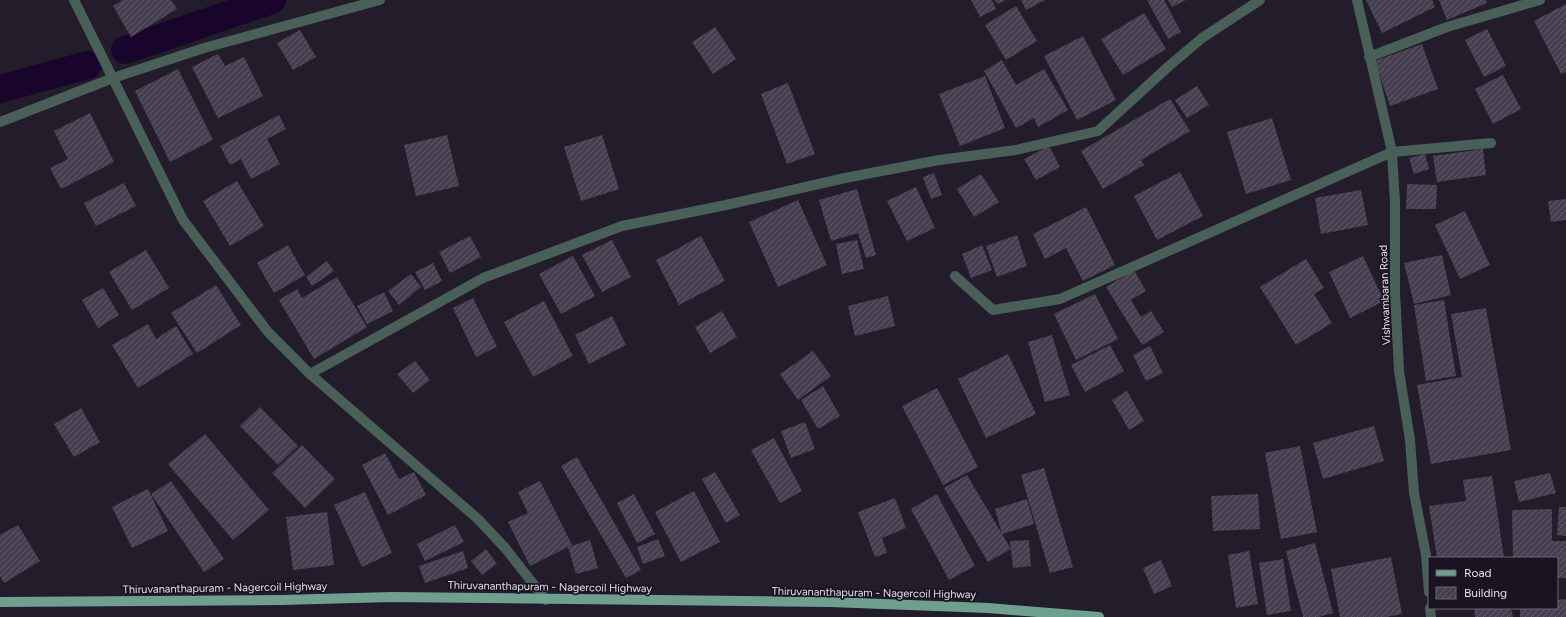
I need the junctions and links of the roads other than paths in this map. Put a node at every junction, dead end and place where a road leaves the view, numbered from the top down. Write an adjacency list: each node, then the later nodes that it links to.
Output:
1 (74, 0): 7 (street)
2 (380, 0): 7 (street)
3 (1260, 0): 12 (street)
4 (1357, 0): 6 (street, Vishwambaran Road)
5 (1540, 0): 6 (street)
6 (1369, 57): 10 (street, Vishwambaran Road)
7 (113, 78): 8 (street); 12 (street)
8 (0, 122)
9 (1491, 143): 10 (street)
10 (1392, 152): 11 (street); 13 (street, Vishwambaran Road)
11 (955, 276)
12 (310, 374): 14 (street)
13 (1428, 580)
14 (546, 600): 15 (main road, Thiruvananthapuram - Nagercoil Highway); 16 (main road, Thiruvananthapuram - Nagercoil Highway)
15 (0, 602)
16 (1099, 617)

